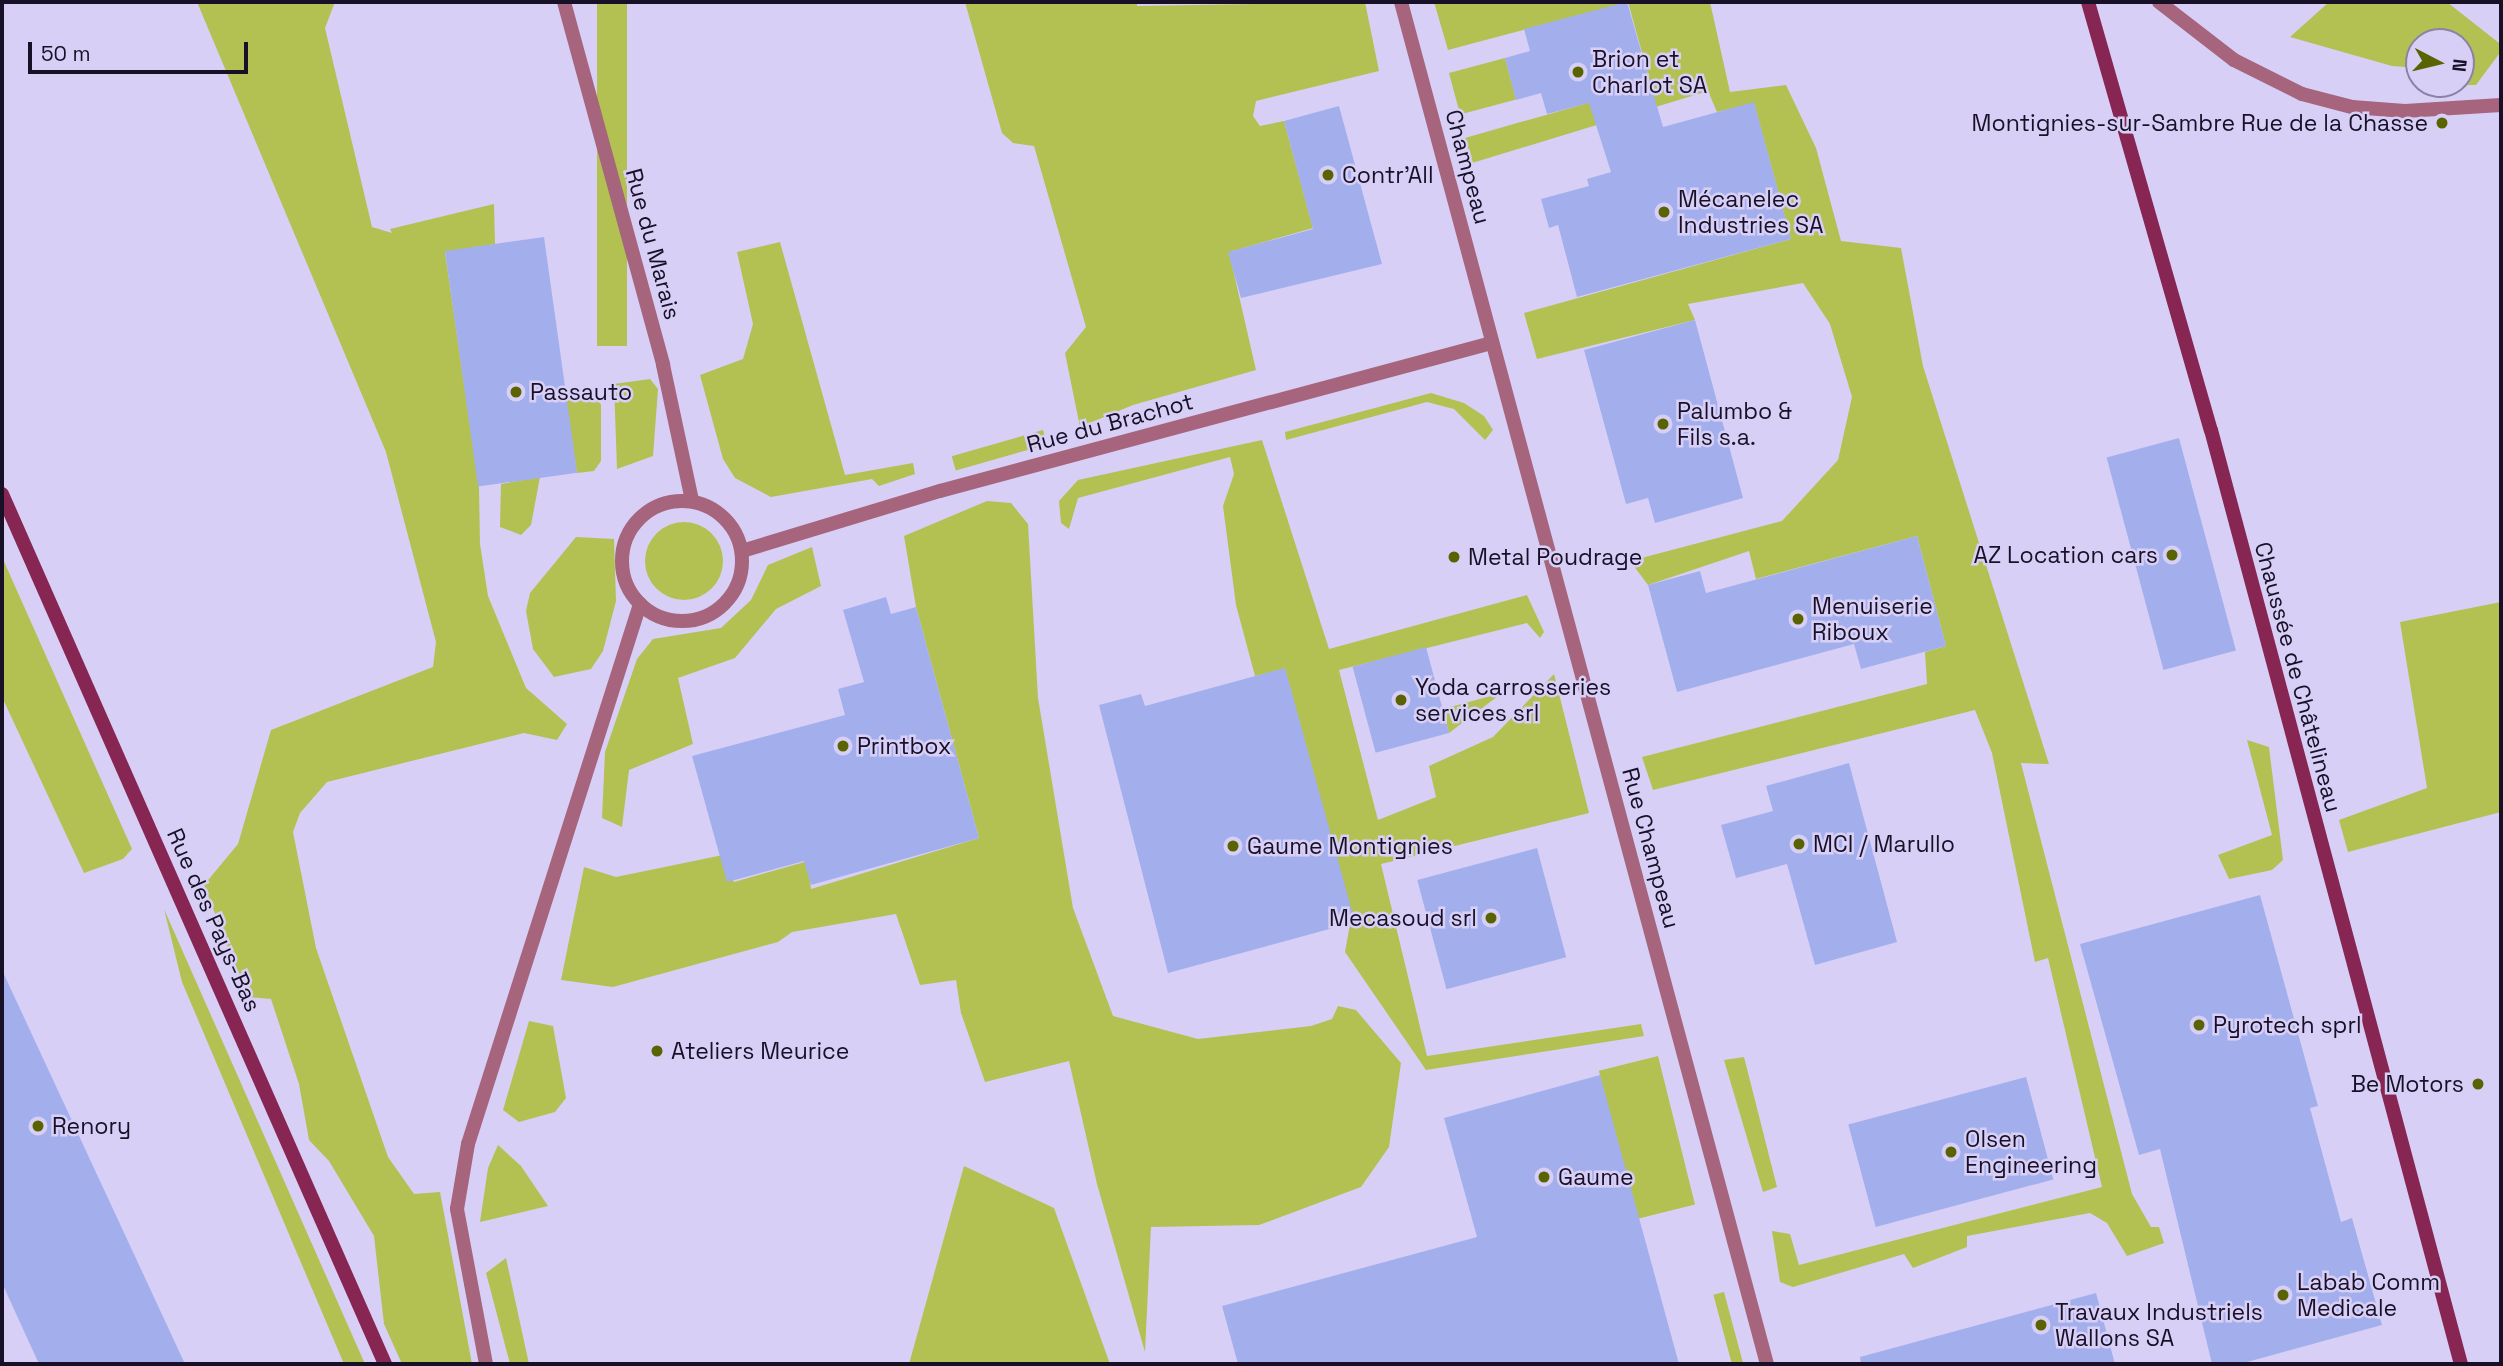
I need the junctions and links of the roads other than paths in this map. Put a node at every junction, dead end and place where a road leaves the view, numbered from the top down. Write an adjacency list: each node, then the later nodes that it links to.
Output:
1 (564, 2): 8 (street, Rue du Marais)
2 (1401, 2): 6 (street, Champeau)
3 (2088, 2): 14 (main road, Chaussée de Châtelineau)
4 (2159, 2): 5 (street)
5 (2501, 105)
6 (1491, 343): 9 (street, Rue du Brachot); 13 (street, Rue Champeau)
7 (2, 494): 11 (main road, Rue des Pays-Bas)
8 (692, 500): 9 (street); 10 (street)
9 (742, 551): 10 (street)
10 (640, 604): 12 (street)
11 (385, 1364)
12 (486, 1364)
13 (1767, 1364)
14 (2461, 1364)

